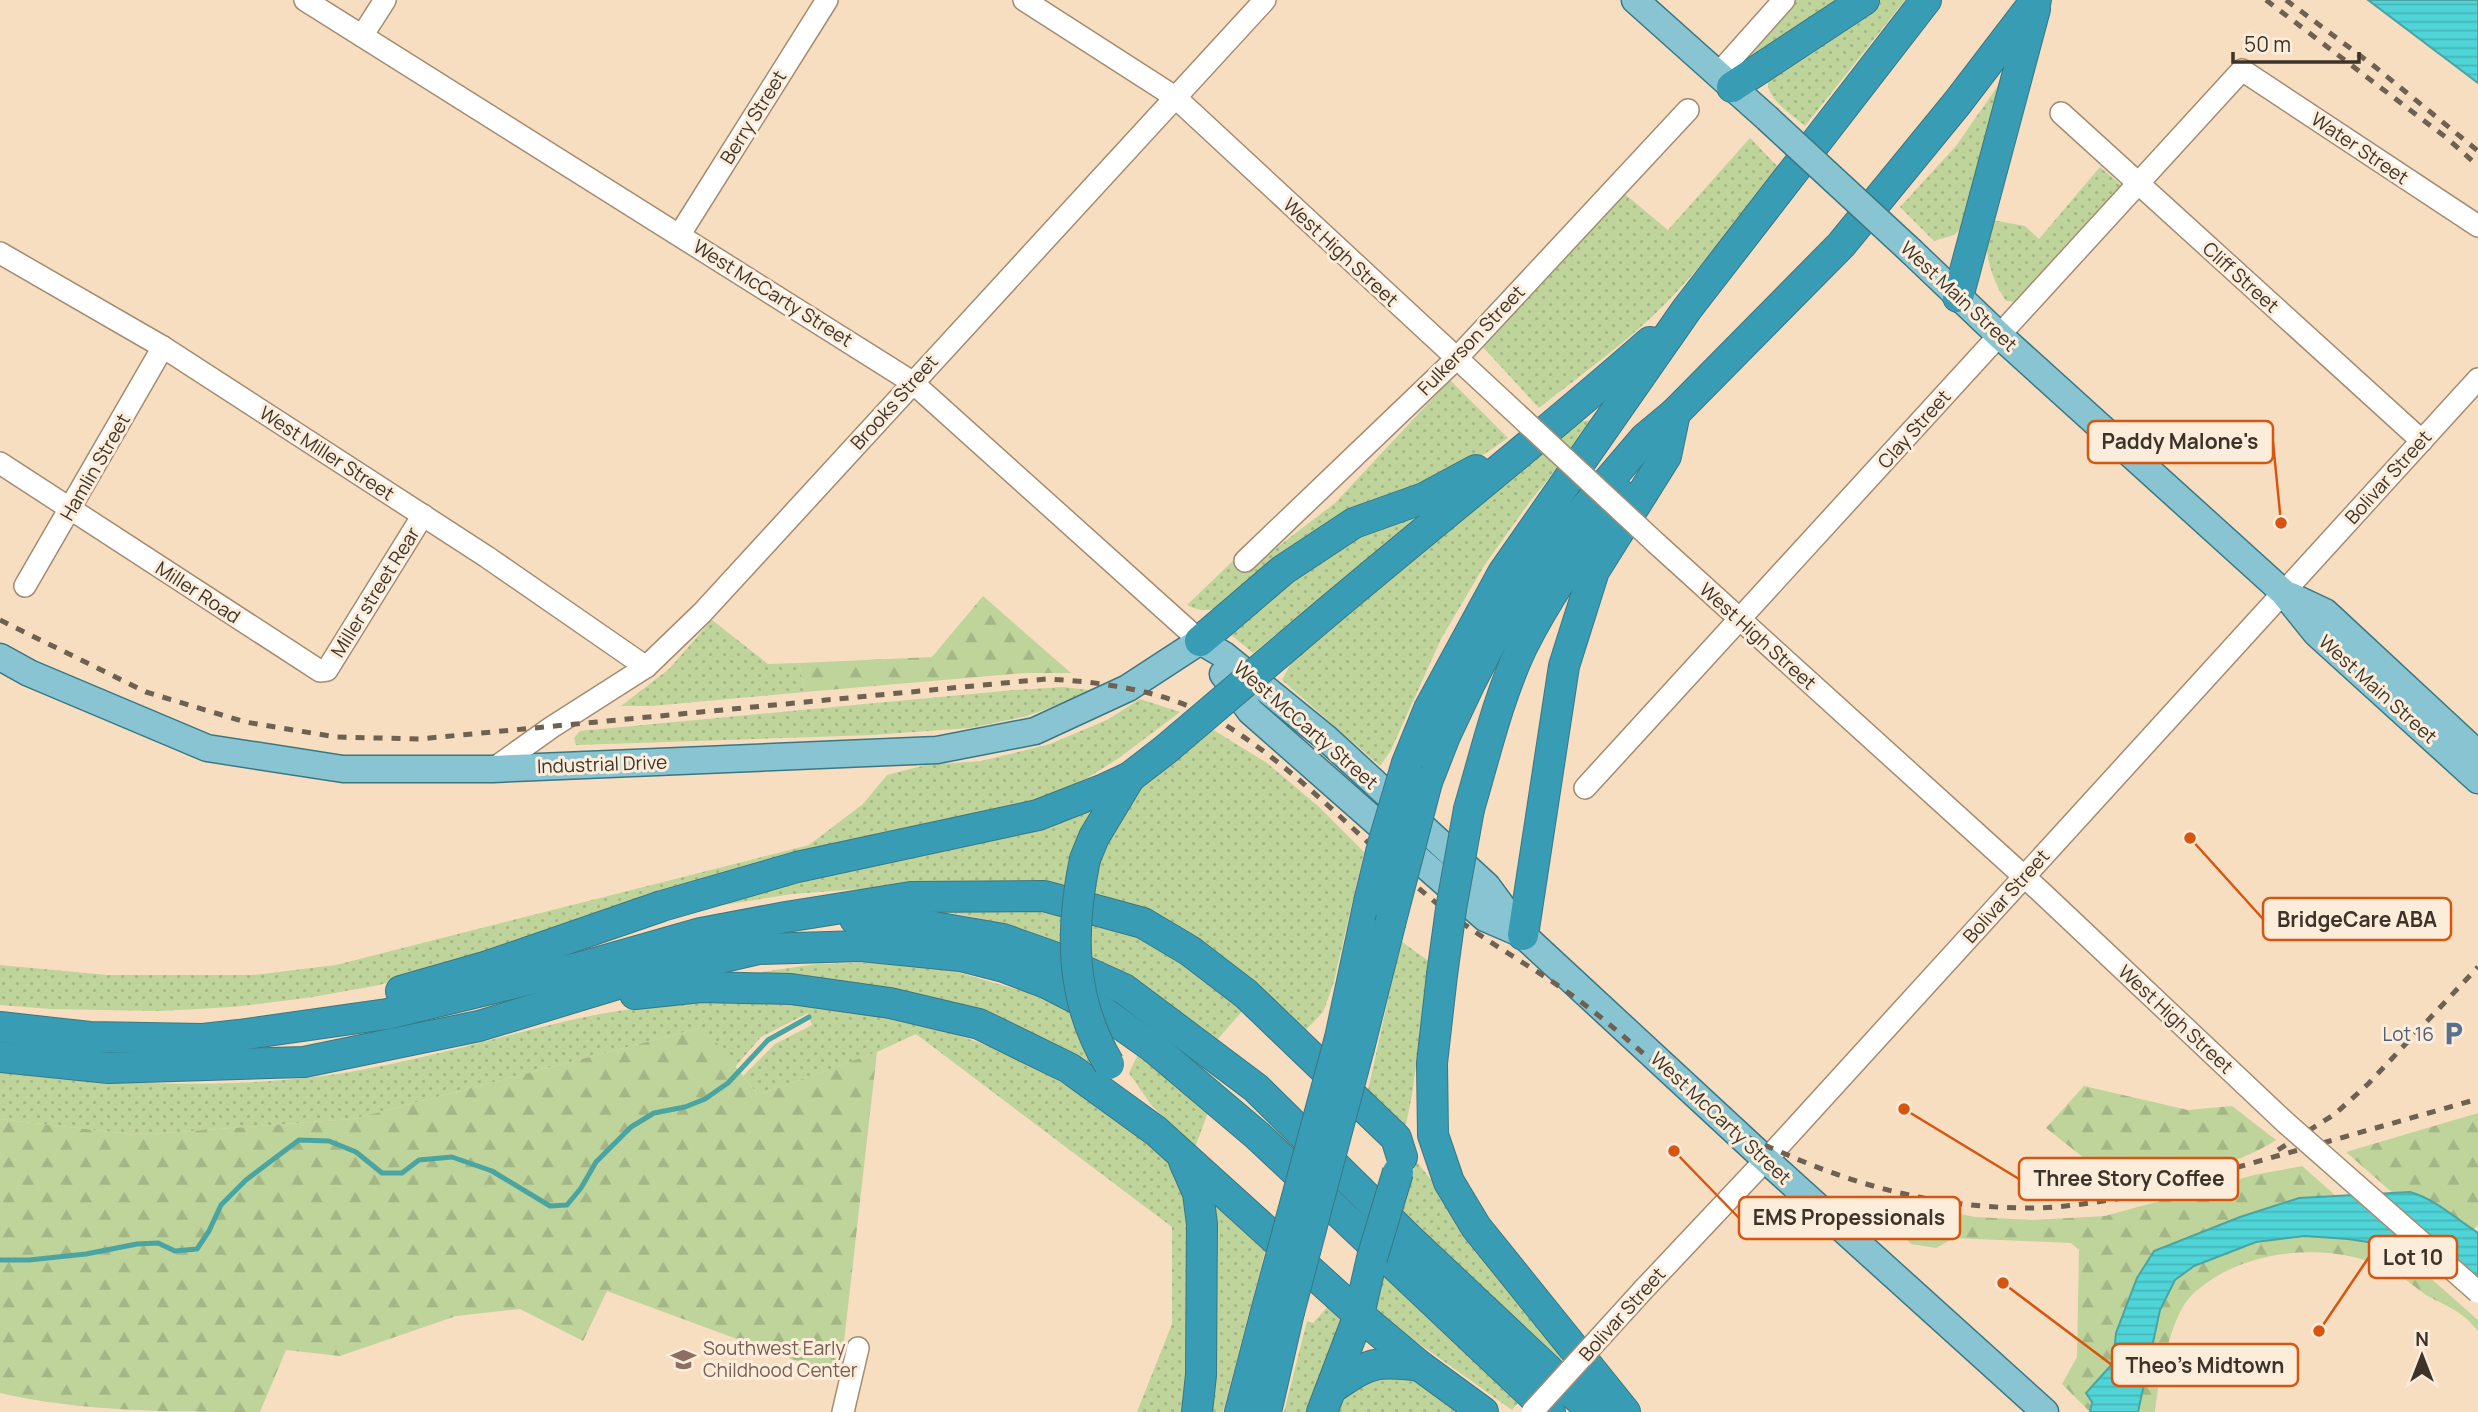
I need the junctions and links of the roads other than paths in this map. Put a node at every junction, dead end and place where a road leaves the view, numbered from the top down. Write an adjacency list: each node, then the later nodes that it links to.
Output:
1 (305, 0): 11 (street, West McCarty Street)
2 (385, 0): 11 (street)
3 (827, 0): 19 (street, Berry Street)
4 (1024, 0): 14 (street, West High Street)
5 (1265, 0): 14 (street, Brooks Street)
6 (1635, 0): 13 (main road, West Main Street)
7 (1784, 0): 13 (street)
8 (1864, 0): 13 (highway)
9 (1926, 0): 22 (highway)
10 (2037, 0): 21 (highway); 28 (highway)
11 (362, 36): 19 (street, West McCarty Street)
12 (2242, 70): 17 (street, Clay Street); 18 (street, Water Street)
13 (1725, 80): 21 (main road, West Main Street, bridge)
14 (1175, 97): 25 (street, West High Street); 27 (street, Brooks Street)
15 (1688, 110): 25 (street, Fulkerson Street)
16 (2061, 113): 17 (street, Cliff Street)
17 (2138, 183): 23 (street, Clay Street); 30 (street, Cliff Street)
18 (2478, 226)
19 (680, 234): 27 (street, West McCarty Street)
20 (0, 253): 24 (street, West Miller Street)
21 (1958, 297): 23 (main road, West Main Street)
22 (1687, 309): 29 (highway); 44 (highway)
23 (1999, 335): 36 (main road, West Main Street); 37 (street, Clay Street)
24 (163, 347): 32 (street, Hamlin Street); 33 (street, West Miller Street)
25 (1456, 359): 34 (street, Fulkerson Street); 37 (street, West High Street, bridge)
26 (2478, 379): 30 (street, Bolivar Street)
27 (912, 382): 38 (street, West McCarty Street); 40 (street, Brooks Street)
28 (1675, 413): 44 (highway); 50 (highway); 56 (highway, bridge)
29 (1561, 420): 38 (highway); 45 (highway, bridge)
30 (2422, 441): 36 (street, Bolivar Street)
31 (0, 463): 32 (street)
32 (70, 510): 35 (street, Hamlin Street); 41 (street, Miller Road)
33 (423, 515): 40 (street, West Miller Street); 41 (street, Miller street Rear)
34 (1245, 561)
35 (25, 586)
36 (2283, 592): 42 (main road, West Main Street); 46 (main road, West Main Street); 48 (street, Bolivar Street)
37 (1740, 619): 47 (street, Clay Street); 48 (street, West High Street)
38 (1200, 641): 43 (main road, Industrial Drive); 50 (main road, West McCarty Street)
39 (0, 657): 43 (main road, Industrial Drive)
40 (646, 667): 43 (street, Brooks Street)
41 (327, 670)
42 (2478, 754)
43 (493, 769)
44 (1417, 772): 54 (highway, bridge); 54 (highway, bridge)
45 (1130, 777): 53 (highway); 57 (highway, bridge)
46 (2478, 780)
47 (1585, 788)
48 (2023, 876): 59 (street, Bolivar Street); 61 (street, West High Street, bridge)
49 (786, 916): 53 (highway); 60 (highway); 74 (highway)
50 (1523, 935): 59 (main road, West McCarty Street)
51 (554, 1003): 55 (highway); 57 (highway); 73 (highway)
52 (0, 1027): 53 (highway)
53 (239, 1035)
54 (1350, 1043): 62 (highway, bridge)
55 (0, 1058)
56 (1432, 1063): 60 (highway); 75 (highway)
57 (1156, 1131): 58 (highway)
58 (1181, 1155): 63 (highway); 68 (highway)
59 (1765, 1159): 72 (street, Bolivar Street, bridge); 76 (main road, West McCarty Street)
60 (1400, 1164): 63 (highway, bridge)
61 (2478, 1292)
62 (1278, 1312): 69 (highway); 70 (highway)
63 (1359, 1315): 65 (highway); 66 (highway)
64 (858, 1348): 67 (street)
65 (1420, 1366): 66 (highway); 71 (highway)
66 (1326, 1401)
67 (843, 1412)
68 (1197, 1412)
69 (1240, 1412)
70 (1266, 1412)
71 (1483, 1412)
72 (1532, 1412)
73 (1550, 1412)
74 (1593, 1412)
75 (1625, 1412)
76 (2045, 1412)

